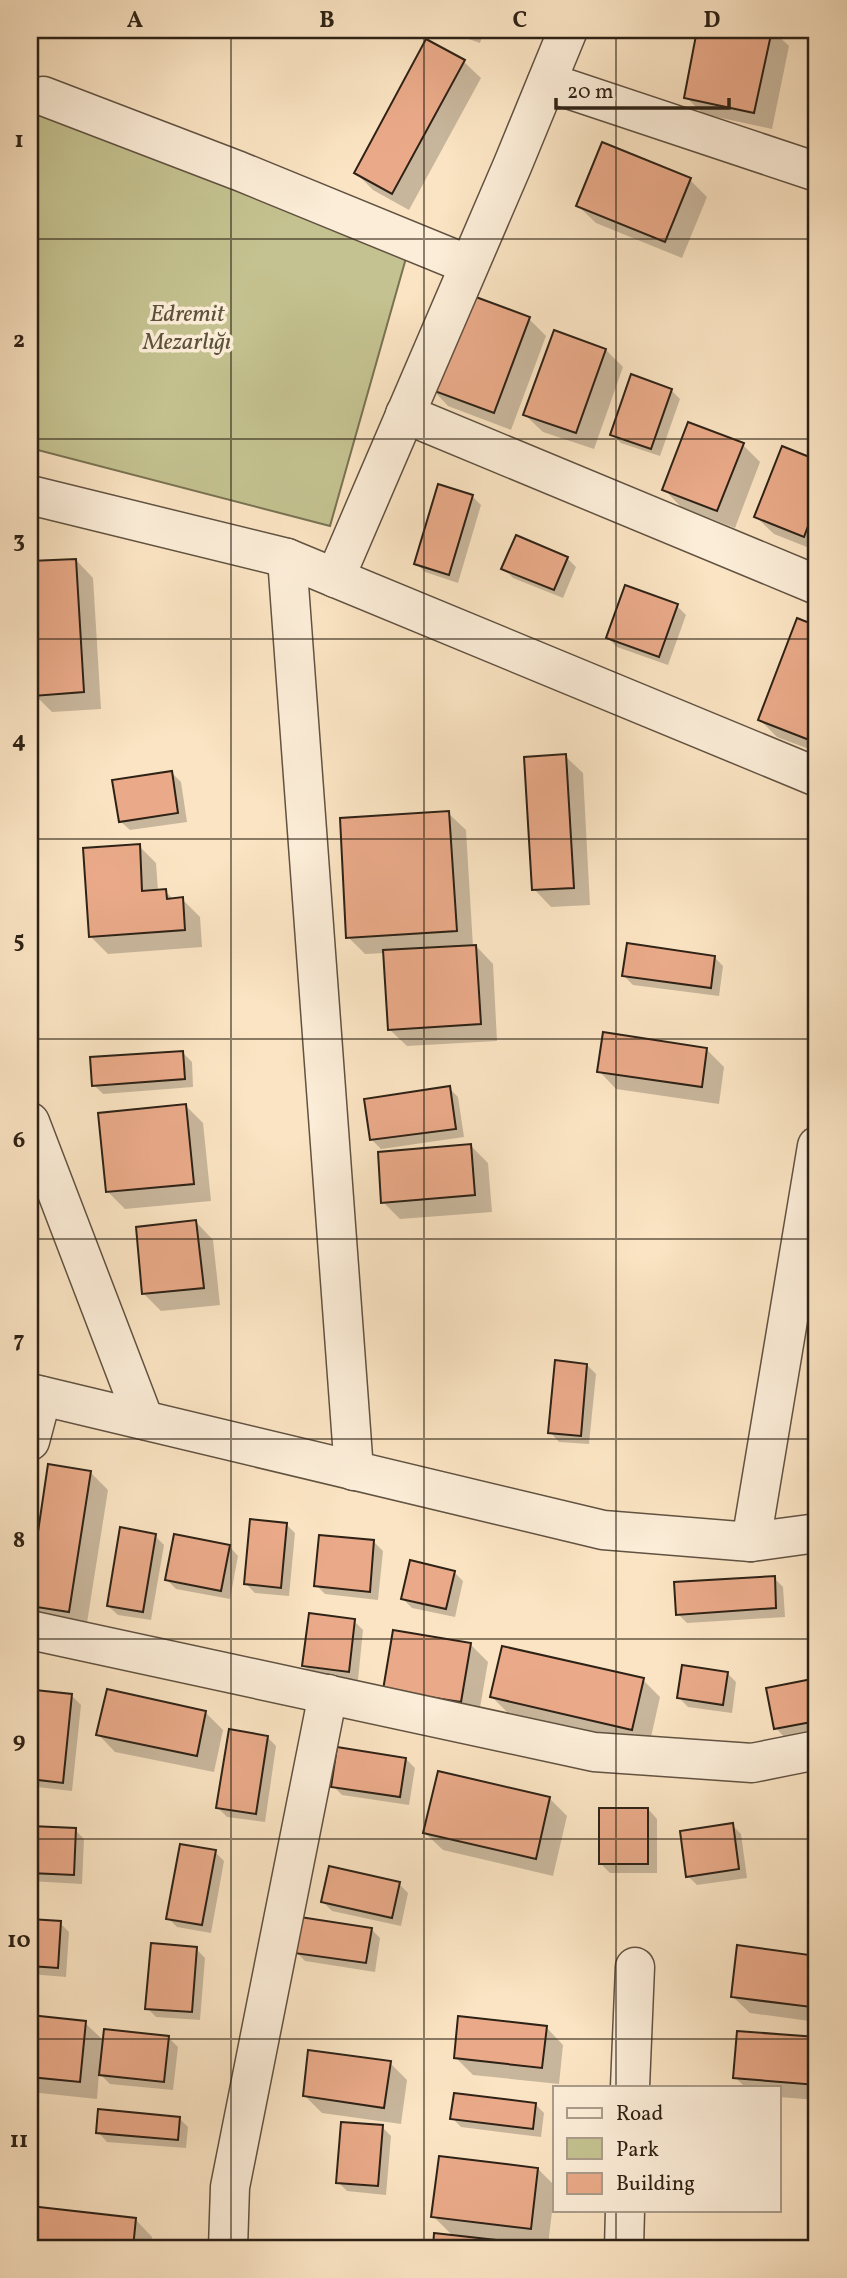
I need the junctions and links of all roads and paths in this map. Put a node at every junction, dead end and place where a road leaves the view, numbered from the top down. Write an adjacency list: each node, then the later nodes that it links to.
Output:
1 (568, 30): 2 (street)
2 (547, 82): 4 (street); 5 (street)
3 (43, 96): 5 (street)
4 (817, 172)
5 (469, 265): 6 (street)
6 (405, 414): 9 (street); 10 (street)
7 (30, 495): 8 (street)
8 (287, 558): 9 (street); 17 (street)
9 (335, 578): 11 (street)
10 (817, 586)
11 (817, 777)
12 (30, 1122): 15 (street)
13 (817, 1146): 19 (street)
14 (36, 1395): 15 (street); 16 (street)
15 (144, 1420): 17 (street)
16 (30, 1441)
17 (354, 1471): 19 (street)
18 (817, 1532): 19 (street)
19 (751, 1542)
20 (30, 1630): 21 (street)
21 (328, 1694): 22 (street); 26 (street)
22 (817, 1750)
23 (635, 1967): 24 (street)
24 (630, 2086)
25 (625, 2212): 27 (street)
26 (228, 2248)
27 (624, 2248)

